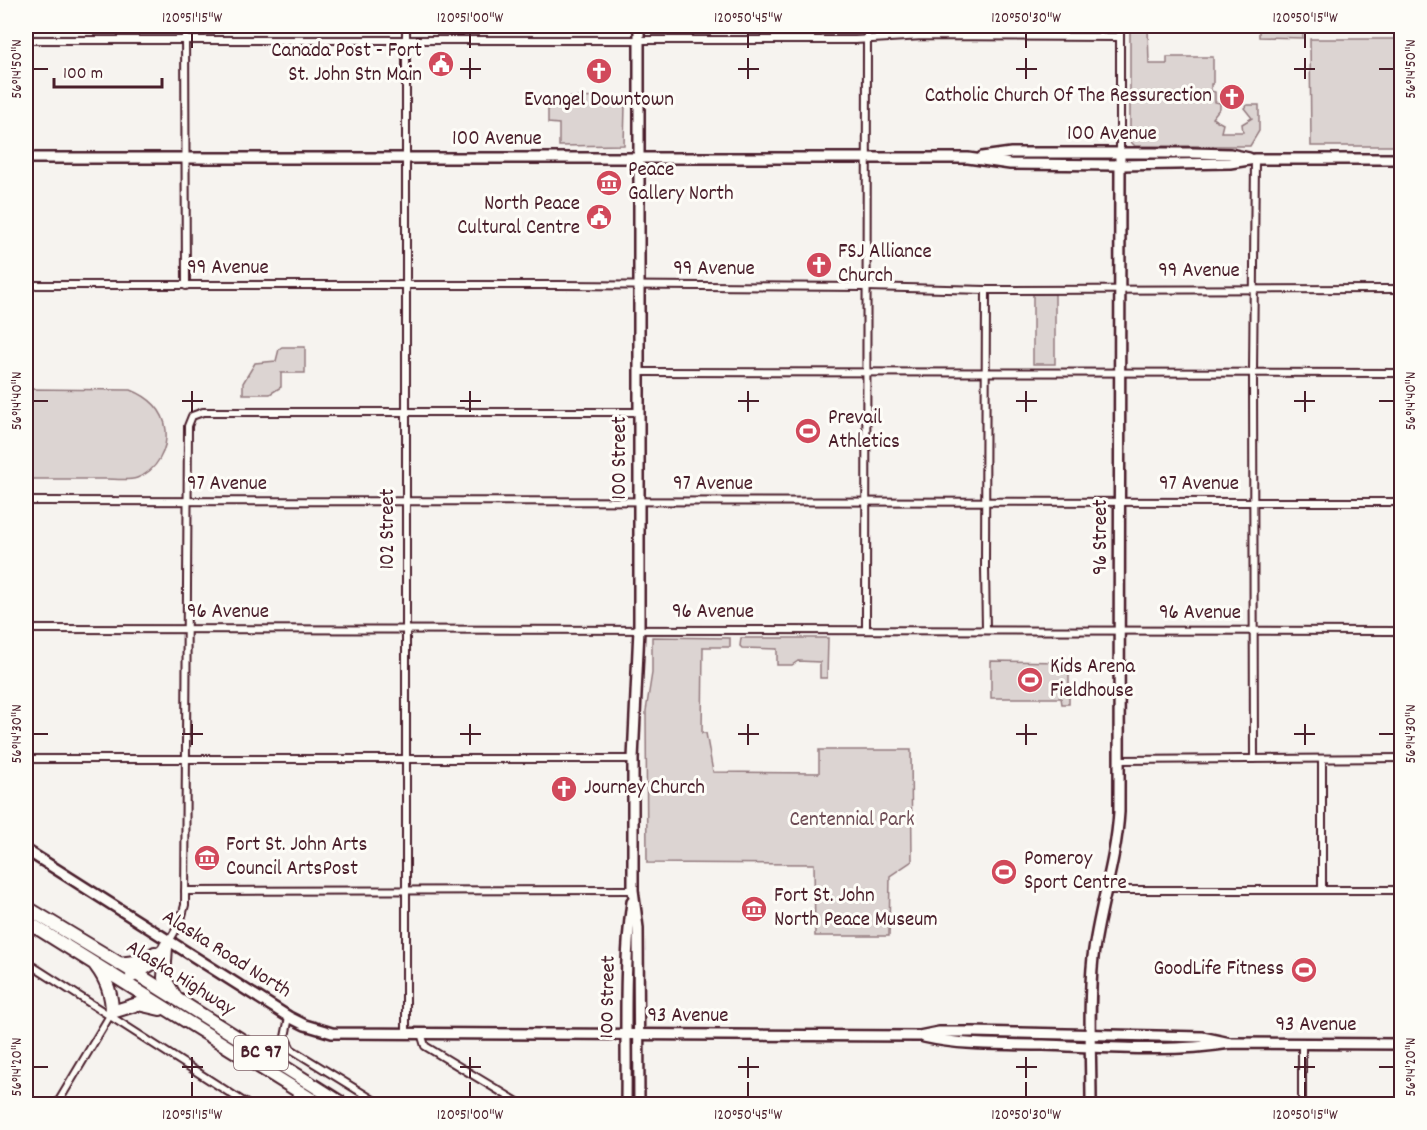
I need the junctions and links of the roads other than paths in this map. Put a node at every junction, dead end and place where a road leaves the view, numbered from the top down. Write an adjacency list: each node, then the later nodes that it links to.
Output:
1 (185, 26): 8 (street)
2 (406, 26): 10 (street, 102 Street)
3 (639, 26): 11 (main road, 100 Street)
4 (867, 26): 9 (street)
5 (1120, 26): 6 (street, 96 Street)
6 (1120, 37): 9 (street); 12 (street, 96 Street)
7 (26, 39): 8 (street)
8 (185, 39): 10 (street); 14 (street)
9 (867, 39): 11 (street); 17 (street)
10 (406, 40): 11 (street); 15 (street, 102 Street)
11 (639, 40): 16 (main road, 100 Street)
12 (1120, 152): 18 (main road, 100 Avenue); 19 (main road, 100 Avenue); 21 (main road, 96 Street)
13 (26, 158): 14 (main road, 100 Avenue)
14 (186, 158): 15 (main road, 100 Avenue); 24 (street)
15 (406, 158): 16 (main road, 100 Avenue); 23 (street, 102 Street)
16 (639, 158): 17 (main road, 100 Avenue); 25 (main road, 100 Street)
17 (867, 158): 18 (main road, 100 Avenue); 26 (street)
18 (968, 158): 21 (main road, 100 Avenue)
19 (1255, 159): 20 (main road, 100 Avenue); 21 (main road, 100 Avenue); 28 (street)
20 (1401, 159)
21 (1120, 165): 27 (main road, 96 Street)
22 (26, 285): 24 (street, 99 Avenue)
23 (406, 285): 24 (street, 99 Avenue); 25 (street, 99 Avenue); 37 (street, 102 Street)
24 (186, 286)
25 (639, 286): 26 (street, 99 Avenue); 31 (main road, 100 Street)
26 (866, 287): 30 (street, 99 Avenue); 34 (street)
27 (1120, 289): 28 (street, 99 Avenue); 30 (street, 99 Avenue); 33 (main road, 96 Street)
28 (1254, 289): 29 (street, 99 Avenue); 35 (street)
29 (1401, 289)
30 (986, 290): 32 (street)
31 (639, 372): 34 (street); 38 (main road, 100 Street)
32 (986, 372): 33 (street); 34 (street); 45 (street)
33 (1120, 372): 35 (street); 46 (main road, 96 Street)
34 (865, 373): 41 (street)
35 (1253, 373): 36 (street); 42 (street)
36 (1401, 373)
37 (405, 412): 38 (street); 40 (street, 102 Street); 43 (street)
38 (639, 412): 44 (main road, 100 Street)
39 (26, 501): 43 (street, 97 Avenue)
40 (406, 501): 43 (street, 97 Avenue); 44 (street, 97 Avenue); 53 (street, 102 Street)
41 (865, 501): 44 (street, 97 Avenue); 45 (street, 97 Avenue); 51 (street)
42 (1254, 501): 46 (street, 97 Avenue); 47 (street, 97 Avenue); 55 (street)
43 (187, 502): 49 (street)
44 (639, 502): 50 (main road, 100 Street)
45 (985, 502): 46 (street, 97 Avenue); 52 (street)
46 (1120, 502): 54 (main road, 96 Street)
47 (1401, 502)
48 (26, 628): 49 (street, 96 Avenue)
49 (186, 629): 53 (street, 96 Avenue); 63 (street)
50 (639, 629): 51 (street, 96 Avenue); 53 (street, 96 Avenue); 59 (main road, 100 Street)
51 (866, 629): 52 (street, 96 Avenue)
52 (986, 629): 54 (street, 96 Avenue)
53 (405, 630): 58 (street, 102 Street)
54 (1120, 630): 55 (street, 96 Avenue); 64 (main road, 96 Street)
55 (1254, 631): 56 (street, 96 Avenue); 60 (street)
56 (1401, 631)
57 (26, 759): 63 (street)
58 (406, 759): 59 (street); 63 (street); 71 (street, 102 Street)
59 (633, 759): 66 (main road, 100 Street)
60 (1254, 759): 61 (street); 64 (street)
61 (1322, 759): 62 (street); 68 (street)
62 (1401, 759)
63 (186, 760): 70 (street)
64 (1120, 760): 67 (main road, 96 Street)
65 (26, 849): 74 (main road, Alaska Road North)
66 (633, 890): 71 (street); 88 (main road, 100 Street); 89 (main road, 100 Street)
67 (1106, 890): 68 (street); 87 (main road, 96 Street)
68 (1322, 890): 69 (street)
69 (1401, 890)
70 (185, 891): 71 (street); 74 (street)
71 (406, 891): 85 (street, 102 Street)
72 (26, 907): 77 (highway, Alaska Highway / BC 97)
73 (26, 921): 75 (highway, Alaska Highway / BC 97)
74 (168, 943): 77 (highway); 78 (highway); 82 (highway); 84 (main road, Alaska Road North)
75 (91, 961): 79 (highway, Alaska Highway / BC 97); 83 (highway)
76 (26, 962): 83 (street)
77 (119, 964): 78 (highway, Alaska Highway / BC 97)
78 (137, 974): 79 (highway); 80 (highway, Alaska Highway / BC 97)
79 (121, 980): 81 (highway, Alaska Highway / BC 97)
80 (161, 990): 81 (highway); 82 (highway, Alaska Highway / BC 97)
81 (140, 992): 82 (highway, Alaska Highway / BC 97); 83 (highway)
82 (176, 1007): 83 (highway); 97 (highway, Alaska Highway / BC 97); 98 (highway, Alaska Highway / BC 97)
83 (111, 1013): 95 (street); 96 (street)
84 (289, 1017): 85 (main road, 93 Avenue); 99 (street, Alaska Road North)
85 (406, 1033): 86 (main road, 93 Avenue)
86 (421, 1033): 89 (main road, 93 Avenue); 100 (street)
87 (1091, 1034): 90 (main road, 93 Avenue); 91 (main road, 93 Avenue); 94 (main road, 96 Street)
88 (639, 1035): 89 (main road, 93 Avenue); 90 (main road, 93 Avenue); 102 (main road, 100 Street)
89 (627, 1036): 101 (main road, 100 Street)
90 (919, 1036): 94 (main road, 93 Avenue)
91 (1230, 1043): 92 (main road, 93 Avenue); 94 (main road, 93 Avenue)
92 (1302, 1044): 93 (main road, 93 Avenue); 104 (street)
93 (1401, 1044)
94 (1091, 1046): 103 (main road, 96 Street)
95 (57, 1104)
96 (248, 1104)
97 (320, 1104)
98 (343, 1104)
99 (380, 1104)
100 (521, 1104)
101 (626, 1104)
102 (639, 1104)
103 (1091, 1104)
104 (1302, 1104)

